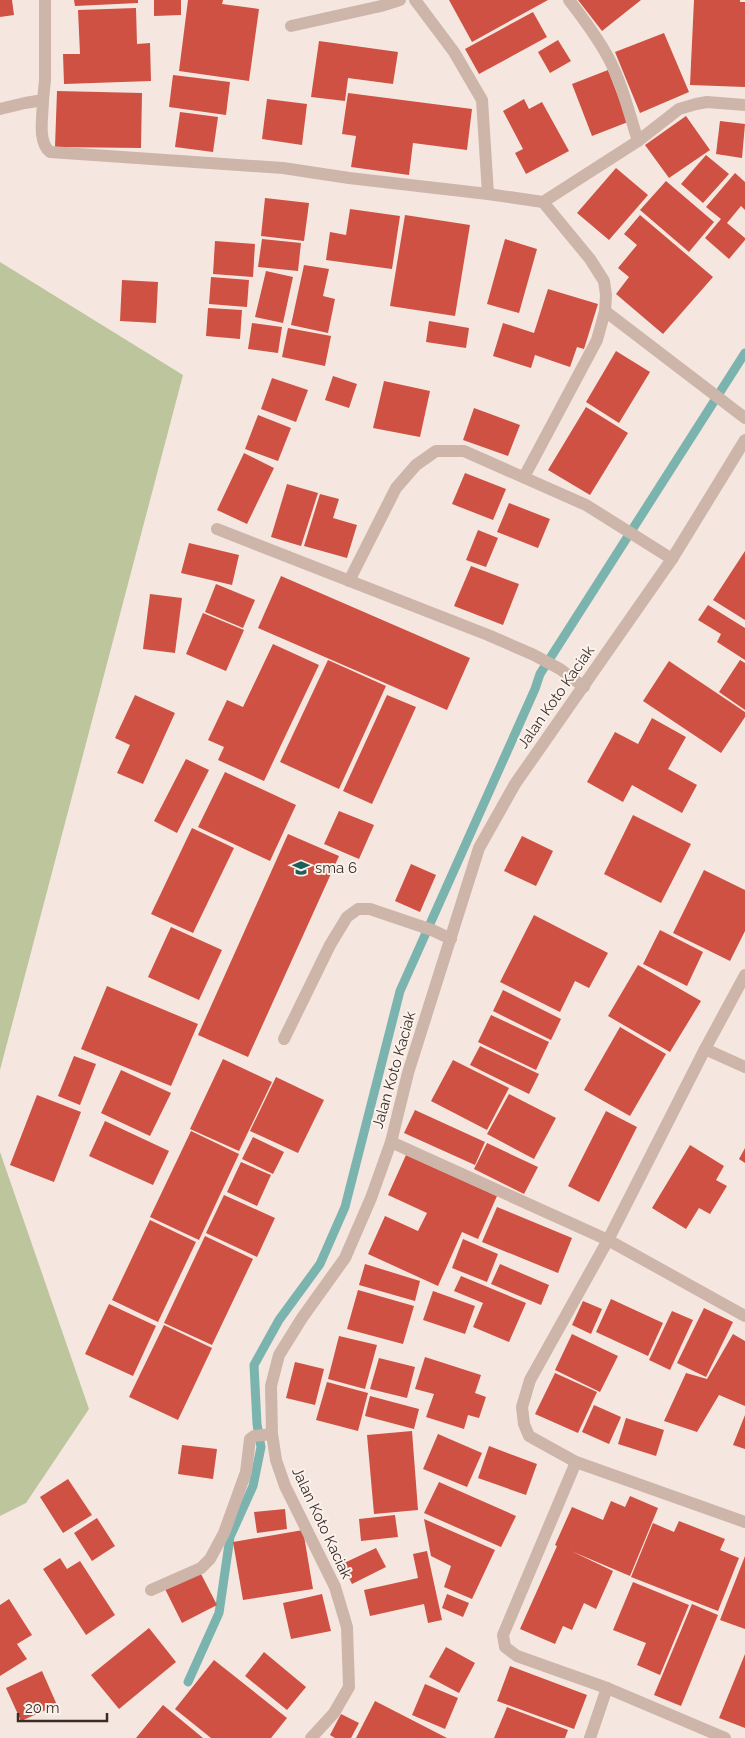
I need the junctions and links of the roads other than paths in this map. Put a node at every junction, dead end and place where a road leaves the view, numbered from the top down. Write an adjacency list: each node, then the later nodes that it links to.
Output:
1 (45, 0): 6 (street)
2 (400, 0): 5 (street)
3 (415, 0): 10 (street)
4 (569, 0): 9 (street)
5 (291, 26)
6 (43, 100): 8 (street); 10 (street)
7 (745, 105): 9 (street)
8 (0, 110)
9 (638, 140): 11 (street)
10 (488, 194): 11 (street)
11 (544, 202): 12 (street)
12 (605, 311): 13 (street); 15 (street)
13 (741, 415)
14 (745, 440): 17 (street, Jalan Koto Kaciak)
15 (524, 477): 17 (street); 18 (street)
16 (217, 529): 18 (street)
17 (672, 559): 19 (street, Jalan Koto Kaciak)
18 (349, 581): 19 (street)
19 (584, 687): 20 (street, Jalan Koto Kaciak)
20 (451, 939): 22 (street); 25 (street, Jalan Koto Kaciak)
21 (745, 975): 23 (street)
22 (284, 1040)
23 (705, 1049): 24 (street); 26 (street)
24 (745, 1067)
25 (391, 1142): 26 (street); 28 (street, Jalan Koto Kaciak)
26 (608, 1240): 27 (street); 29 (street)
27 (745, 1316)
28 (264, 1435): 31 (street); 33 (street, Jalan Koto Kaciak)
29 (576, 1462): 30 (street); 32 (street)
30 (745, 1522)
31 (151, 1590)
32 (607, 1688): 34 (street); 35 (street)
33 (311, 1738)
34 (590, 1738)
35 (725, 1738)

